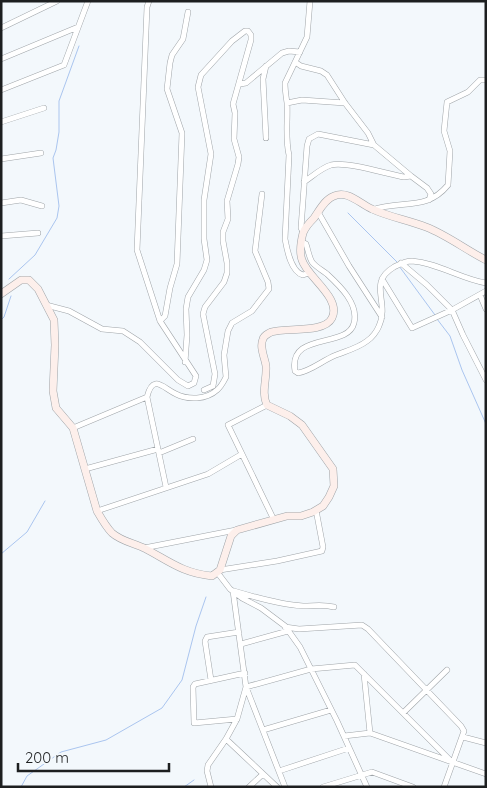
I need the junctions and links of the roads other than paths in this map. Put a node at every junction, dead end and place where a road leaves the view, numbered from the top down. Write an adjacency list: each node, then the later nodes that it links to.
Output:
1 (57, 1): 7 (street)
2 (88, 1): 6 (street)
3 (149, 1): 47 (street)
4 (310, 1): 8 (street)
5 (188, 12): 47 (street)
6 (78, 27): 9 (street); 14 (street)
7 (1, 28)
8 (300, 52): 10 (street); 11 (street)
9 (1, 59)
10 (295, 62): 15 (street); 16 (street)
11 (266, 66): 13 (street); 19 (street)
12 (486, 80): 26 (street)
13 (240, 84): 48 (street); 51 (street)
14 (1, 90)
15 (287, 103): 16 (street); 37 (street)
16 (345, 103): 20 (street)
17 (44, 108): 18 (street)
18 (1, 122)
19 (266, 138)
20 (374, 145): 23 (street); 24 (street)
21 (41, 153): 22 (street)
22 (1, 159)
23 (411, 176): 24 (street); 26 (street)
24 (304, 182): 31 (street)
25 (262, 194): 51 (street)
26 (429, 201): 29 (street)
27 (1, 203): 28 (street)
28 (42, 206)
29 (372, 210): 30 (main road); 35 (main road)
30 (318, 212): 31 (main road); 46 (street)
31 (303, 232): 34 (main road)
32 (38, 233): 33 (street)
33 (1, 236)
34 (302, 242): 37 (main road); 46 (street)
35 (486, 260)
36 (401, 263): 38 (street); 39 (street); 45 (street)
37 (309, 273): 53 (main road)
38 (382, 279): 45 (street); 46 (street)
39 (486, 283)
40 (486, 291): 42 (street)
41 (1, 294): 43 (main road)
42 (480, 295): 44 (street); 45 (street)
43 (46, 305): 50 (street); 54 (main road)
44 (486, 309)
45 (452, 310): 49 (street)
46 (382, 318)
47 (160, 321): 48 (street)
48 (186, 362): 50 (street)
49 (486, 380)
50 (194, 383): 51 (street)
51 (204, 393): 52 (street)
52 (147, 397): 54 (street); 56 (street)
53 (267, 405): 57 (street); 60 (main road)
54 (72, 428): 58 (main road)
55 (193, 439): 56 (street)
56 (158, 451): 58 (street); 59 (street)
57 (242, 454): 59 (street); 62 (street)
58 (85, 469): 61 (main road)
59 (166, 487): 61 (street)
60 (316, 510): 62 (main road); 65 (street)
61 (97, 511): 64 (main road)
62 (274, 520): 63 (main road)
63 (237, 530): 64 (street); 65 (main road)
64 (143, 548): 65 (main road)
65 (218, 571): 66 (street)
66 (232, 591): 67 (street); 68 (street); 69 (street)
67 (334, 607)
68 (286, 629): 70 (street); 71 (street); 77 (street)
69 (239, 632): 70 (street); 75 (street)
70 (241, 644): 73 (street)
71 (311, 668): 74 (street); 76 (street); 78 (street)
72 (447, 670): 77 (street)
73 (245, 673): 75 (street); 76 (street)
74 (364, 674): 79 (street); 82 (street)
75 (210, 680): 80 (street)
76 (246, 687): 80 (street); 81 (street)
77 (427, 690): 79 (street); 84 (street)
78 (331, 710): 81 (street); 83 (street)
79 (403, 713): 88 (street)
80 (237, 719): 85 (street)
81 (263, 730): 89 (street)
82 (370, 733): 83 (street); 88 (street)
83 (344, 736): 87 (street)
84 (463, 737): 86 (street); 88 (street)
85 (226, 739): 90 (street); 94 (street)
86 (486, 743)
87 (349, 748): 89 (street); 92 (street)
88 (453, 763): 91 (street); 102 (street)
89 (279, 771): 97 (street)
90 (263, 774): 95 (street); 96 (street)
91 (486, 774)
92 (360, 775): 93 (street); 100 (street); 101 (street)
93 (350, 778): 98 (street); 99 (street)
94 (211, 787)
95 (249, 787)
96 (277, 787)
97 (285, 787)
98 (324, 787)
99 (342, 787)
100 (367, 787)
101 (412, 787)
102 (444, 787)

